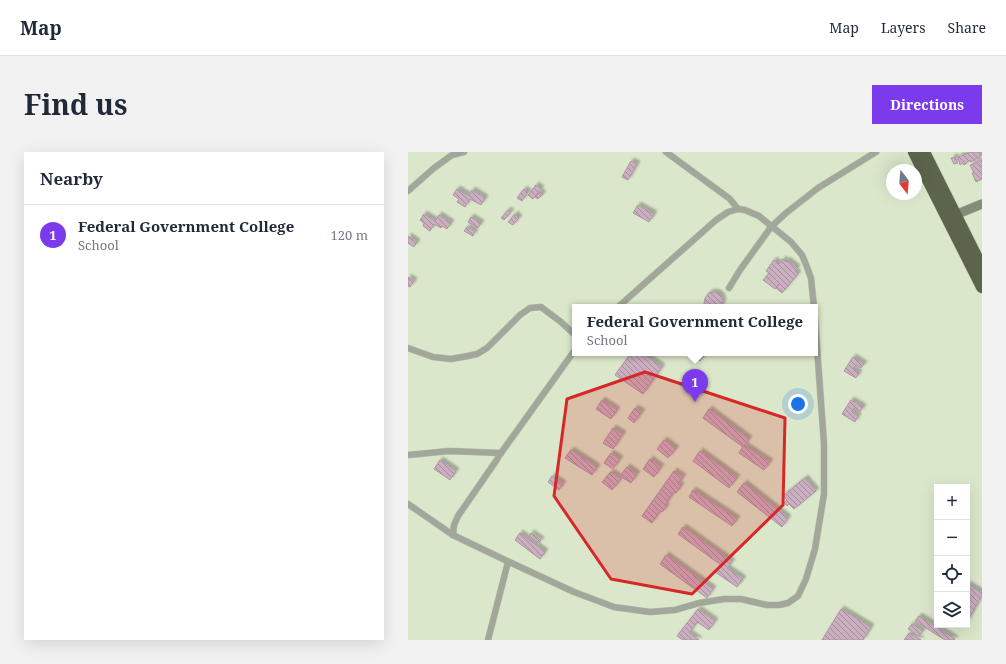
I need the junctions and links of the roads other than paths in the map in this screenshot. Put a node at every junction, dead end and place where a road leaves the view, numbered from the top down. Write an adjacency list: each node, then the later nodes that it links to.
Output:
1 (464, 152): 6 (street)
2 (666, 152): 8 (street)
3 (876, 152): 10 (street)
4 (914, 152): 13 (highway)
5 (924, 152): 9 (highway)
6 (408, 191)
7 (982, 204): 9 (street)
8 (738, 209): 10 (street); 14 (street)
9 (956, 215): 11 (highway)
10 (771, 227): 12 (street); 15 (street)
11 (982, 268)
12 (729, 288)
13 (982, 288)
14 (621, 304)
15 (814, 304)
16 (572, 332): 17 (street)
17 (408, 348)
18 (572, 354): 20 (street)
19 (818, 356): 24 (street)
20 (501, 453): 21 (street); 23 (street)
21 (408, 455)
22 (408, 504): 23 (street)
23 (453, 535): 24 (street)
24 (508, 562): 25 (street)
25 (488, 640)

